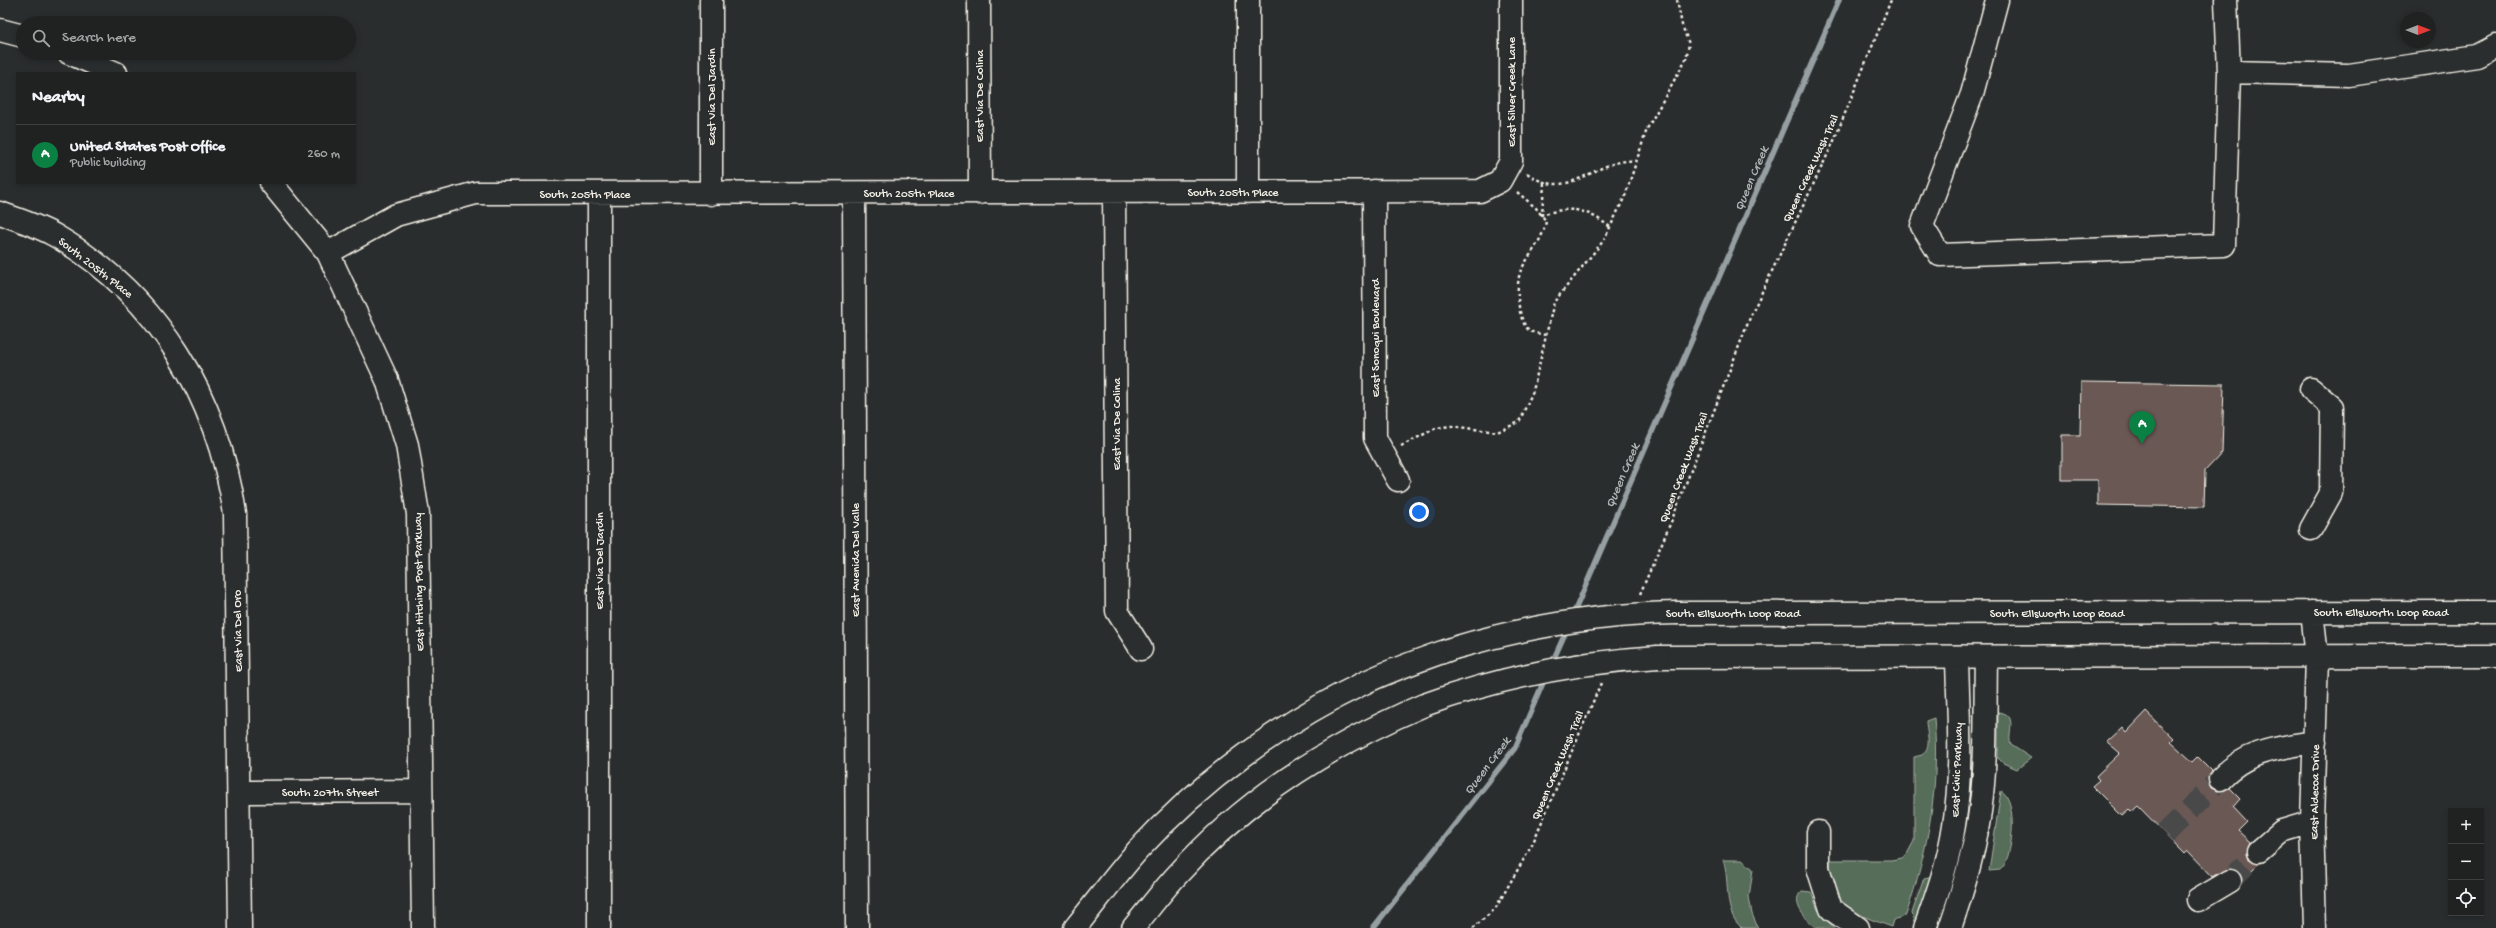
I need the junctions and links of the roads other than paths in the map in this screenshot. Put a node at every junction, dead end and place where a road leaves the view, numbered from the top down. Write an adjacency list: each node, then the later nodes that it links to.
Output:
1 (711, 0): 21 (street, East Via Del Jardin)
2 (979, 0): 19 (street, East Via De Colina)
3 (1248, 0): 17 (street)
4 (1511, 0): 13 (street, East Silver Creek Lane)
5 (1997, 0): 12 (street)
6 (2226, 0): 12 (street)
7 (0, 30): 8 (street)
8 (16, 34)
9 (2496, 46): 12 (street)
10 (85, 60): 11 (street)
11 (114, 72)
12 (2229, 72)
13 (1497, 182): 15 (street, South 205th Place)
14 (272, 184): 23 (street, East Hitching Post Parkway)
15 (1374, 191): 17 (street, South 205th Place); 26 (street, East Sonoqui Boulevard)
16 (1114, 192): 17 (street, South 205th Place); 19 (street, South 205th Place); 30 (street, East Via De Colina)
17 (1248, 192)
18 (854, 193): 19 (street, South 205th Place); 21 (street, South 205th Place); 47 (street, East Avenida Del Valle)
19 (980, 193)
20 (599, 194): 21 (street, South 205th Place); 23 (street, South 205th Place); 46 (street, East Via Del Jardin)
21 (711, 194)
22 (0, 213): 24 (street, South 205th Place)
23 (328, 253): 37 (street, East Hitching Post Parkway)
24 (174, 345): 38 (street, East Via Del Oro)
25 (2311, 389): 27 (street)
26 (1398, 480)
27 (2311, 529)
28 (2312, 612): 29 (street, South Ellsworth Loop Road); 34 (street, East Aldecoa Drive); 48 (street, South Ellsworth Loop Road, bridge)
29 (2496, 612)
30 (1141, 649)
31 (2496, 656): 34 (street)
32 (1957, 657): 33 (street); 49 (street, bridge); 51 (street, East Civic Parkway)
33 (1986, 657): 34 (street); 52 (street, East Civic Parkway)
34 (2317, 657): 35 (street, East Aldecoa Drive)
35 (2315, 742): 36 (street); 39 (street, East Aldecoa Drive)
36 (2220, 779)
37 (421, 791): 38 (street, South 207th Street); 45 (street, East Hitching Post Parkway)
38 (239, 792): 44 (street, East Via Del Oro)
39 (2312, 822): 41 (street); 53 (street, East Aldecoa Drive)
40 (1818, 832): 50 (street)
41 (2259, 851)
42 (2230, 881): 43 (street)
43 (2198, 900)
44 (240, 928)
45 (423, 928)
46 (599, 928)
47 (857, 928)
48 (1075, 928)
49 (1133, 928)
50 (1858, 928)
51 (1925, 928)
52 (1950, 928)
53 (2315, 928)

